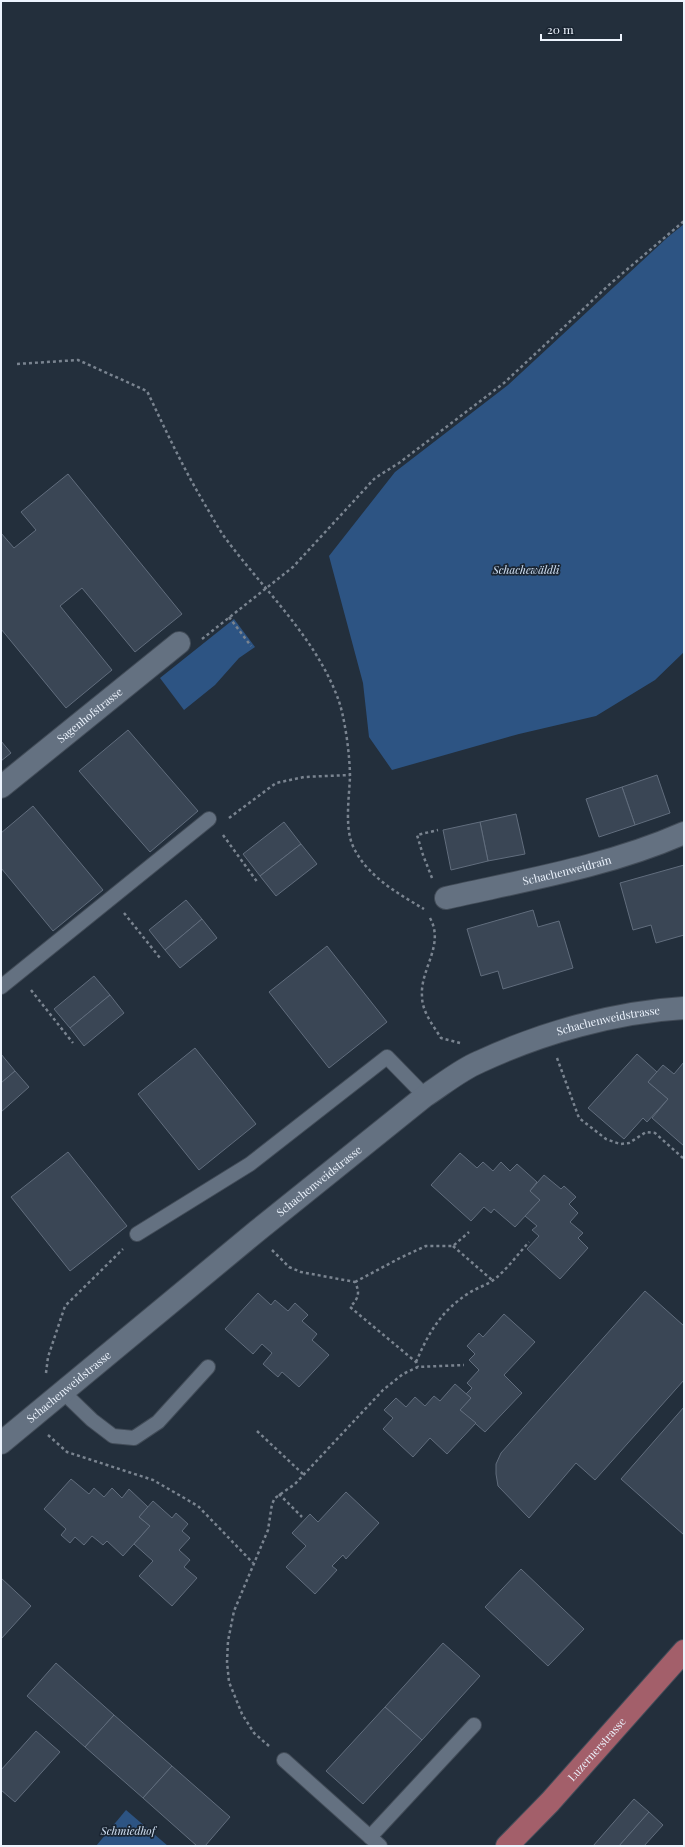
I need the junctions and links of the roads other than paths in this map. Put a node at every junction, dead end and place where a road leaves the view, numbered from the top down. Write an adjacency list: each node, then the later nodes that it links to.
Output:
1 (189, 643): 2 (street, Sagenhofstrasse)
2 (1, 787)
3 (213, 823): 6 (lane)
4 (684, 833): 5 (street, Schachenweidrain)
5 (446, 898)
6 (1, 987)
7 (684, 1008): 8 (street, Schachenweidstrasse)
8 (425, 1096): 9 (lane); 11 (street, Schachenweidstrasse)
9 (137, 1234)
10 (208, 1367): 11 (lane)
11 (63, 1392): 12 (street, Schachenweidstrasse)
12 (1, 1443)
13 (684, 1651): 17 (main road, Luzernerstrasse)
14 (474, 1725): 16 (lane)
15 (284, 1760): 16 (lane)
16 (375, 1841)
17 (507, 1846)

